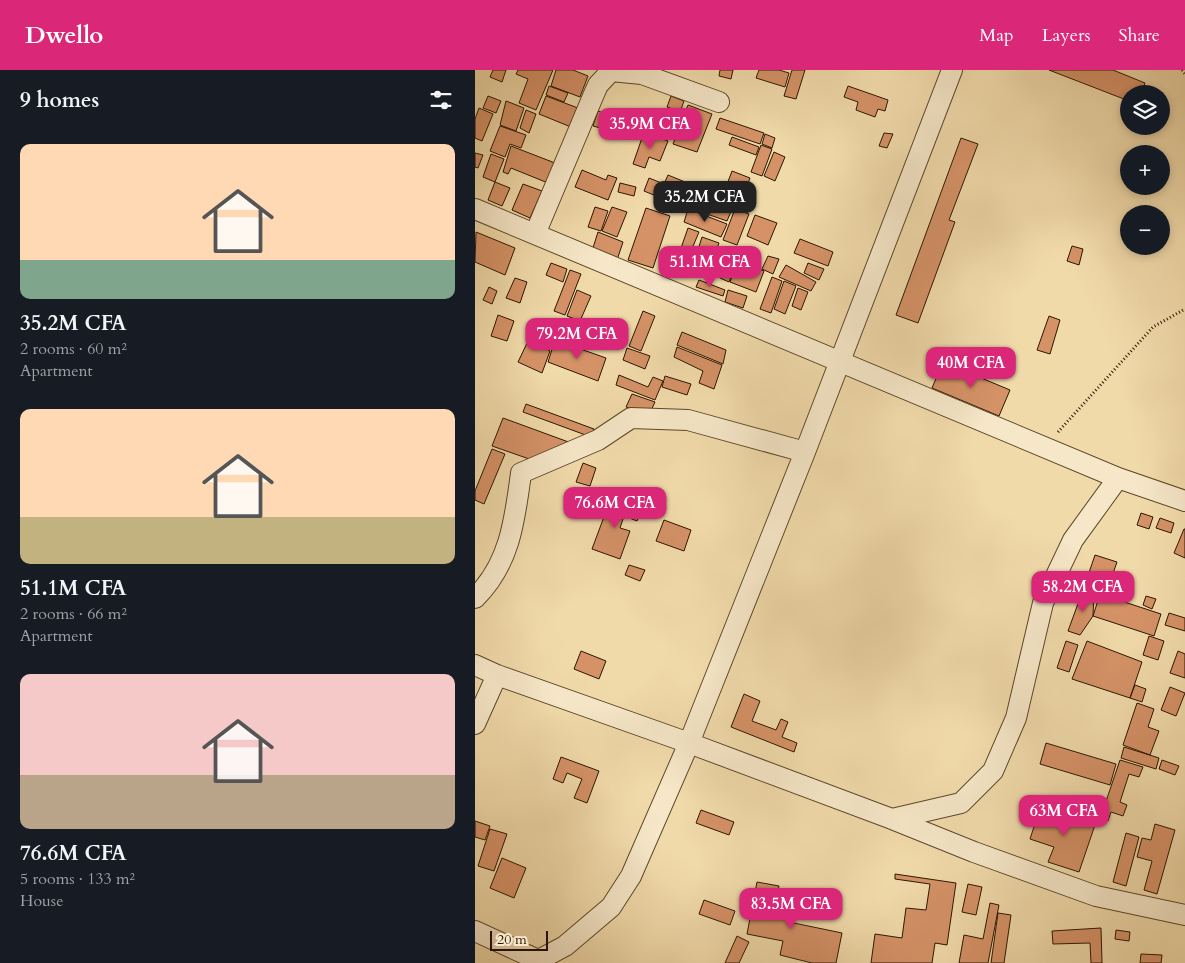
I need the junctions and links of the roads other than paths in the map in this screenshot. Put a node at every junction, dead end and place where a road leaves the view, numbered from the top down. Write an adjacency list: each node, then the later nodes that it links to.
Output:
1 (611, 70): 3 (street); 5 (street)
2 (952, 70): 6 (street)
3 (719, 102)
4 (475, 209): 5 (street)
5 (535, 234): 6 (street)
6 (840, 362): 7 (street); 8 (street)
7 (805, 452): 10 (street); 14 (street)
8 (1118, 478): 9 (street); 15 (street)
9 (1185, 501)
10 (475, 598)
11 (475, 665): 12 (street)
12 (497, 675): 13 (street); 14 (street)
13 (475, 724)
14 (689, 743): 15 (street); 18 (street)
15 (892, 819): 16 (street)
16 (1185, 914)
17 (475, 931): 18 (street)
18 (536, 962)

